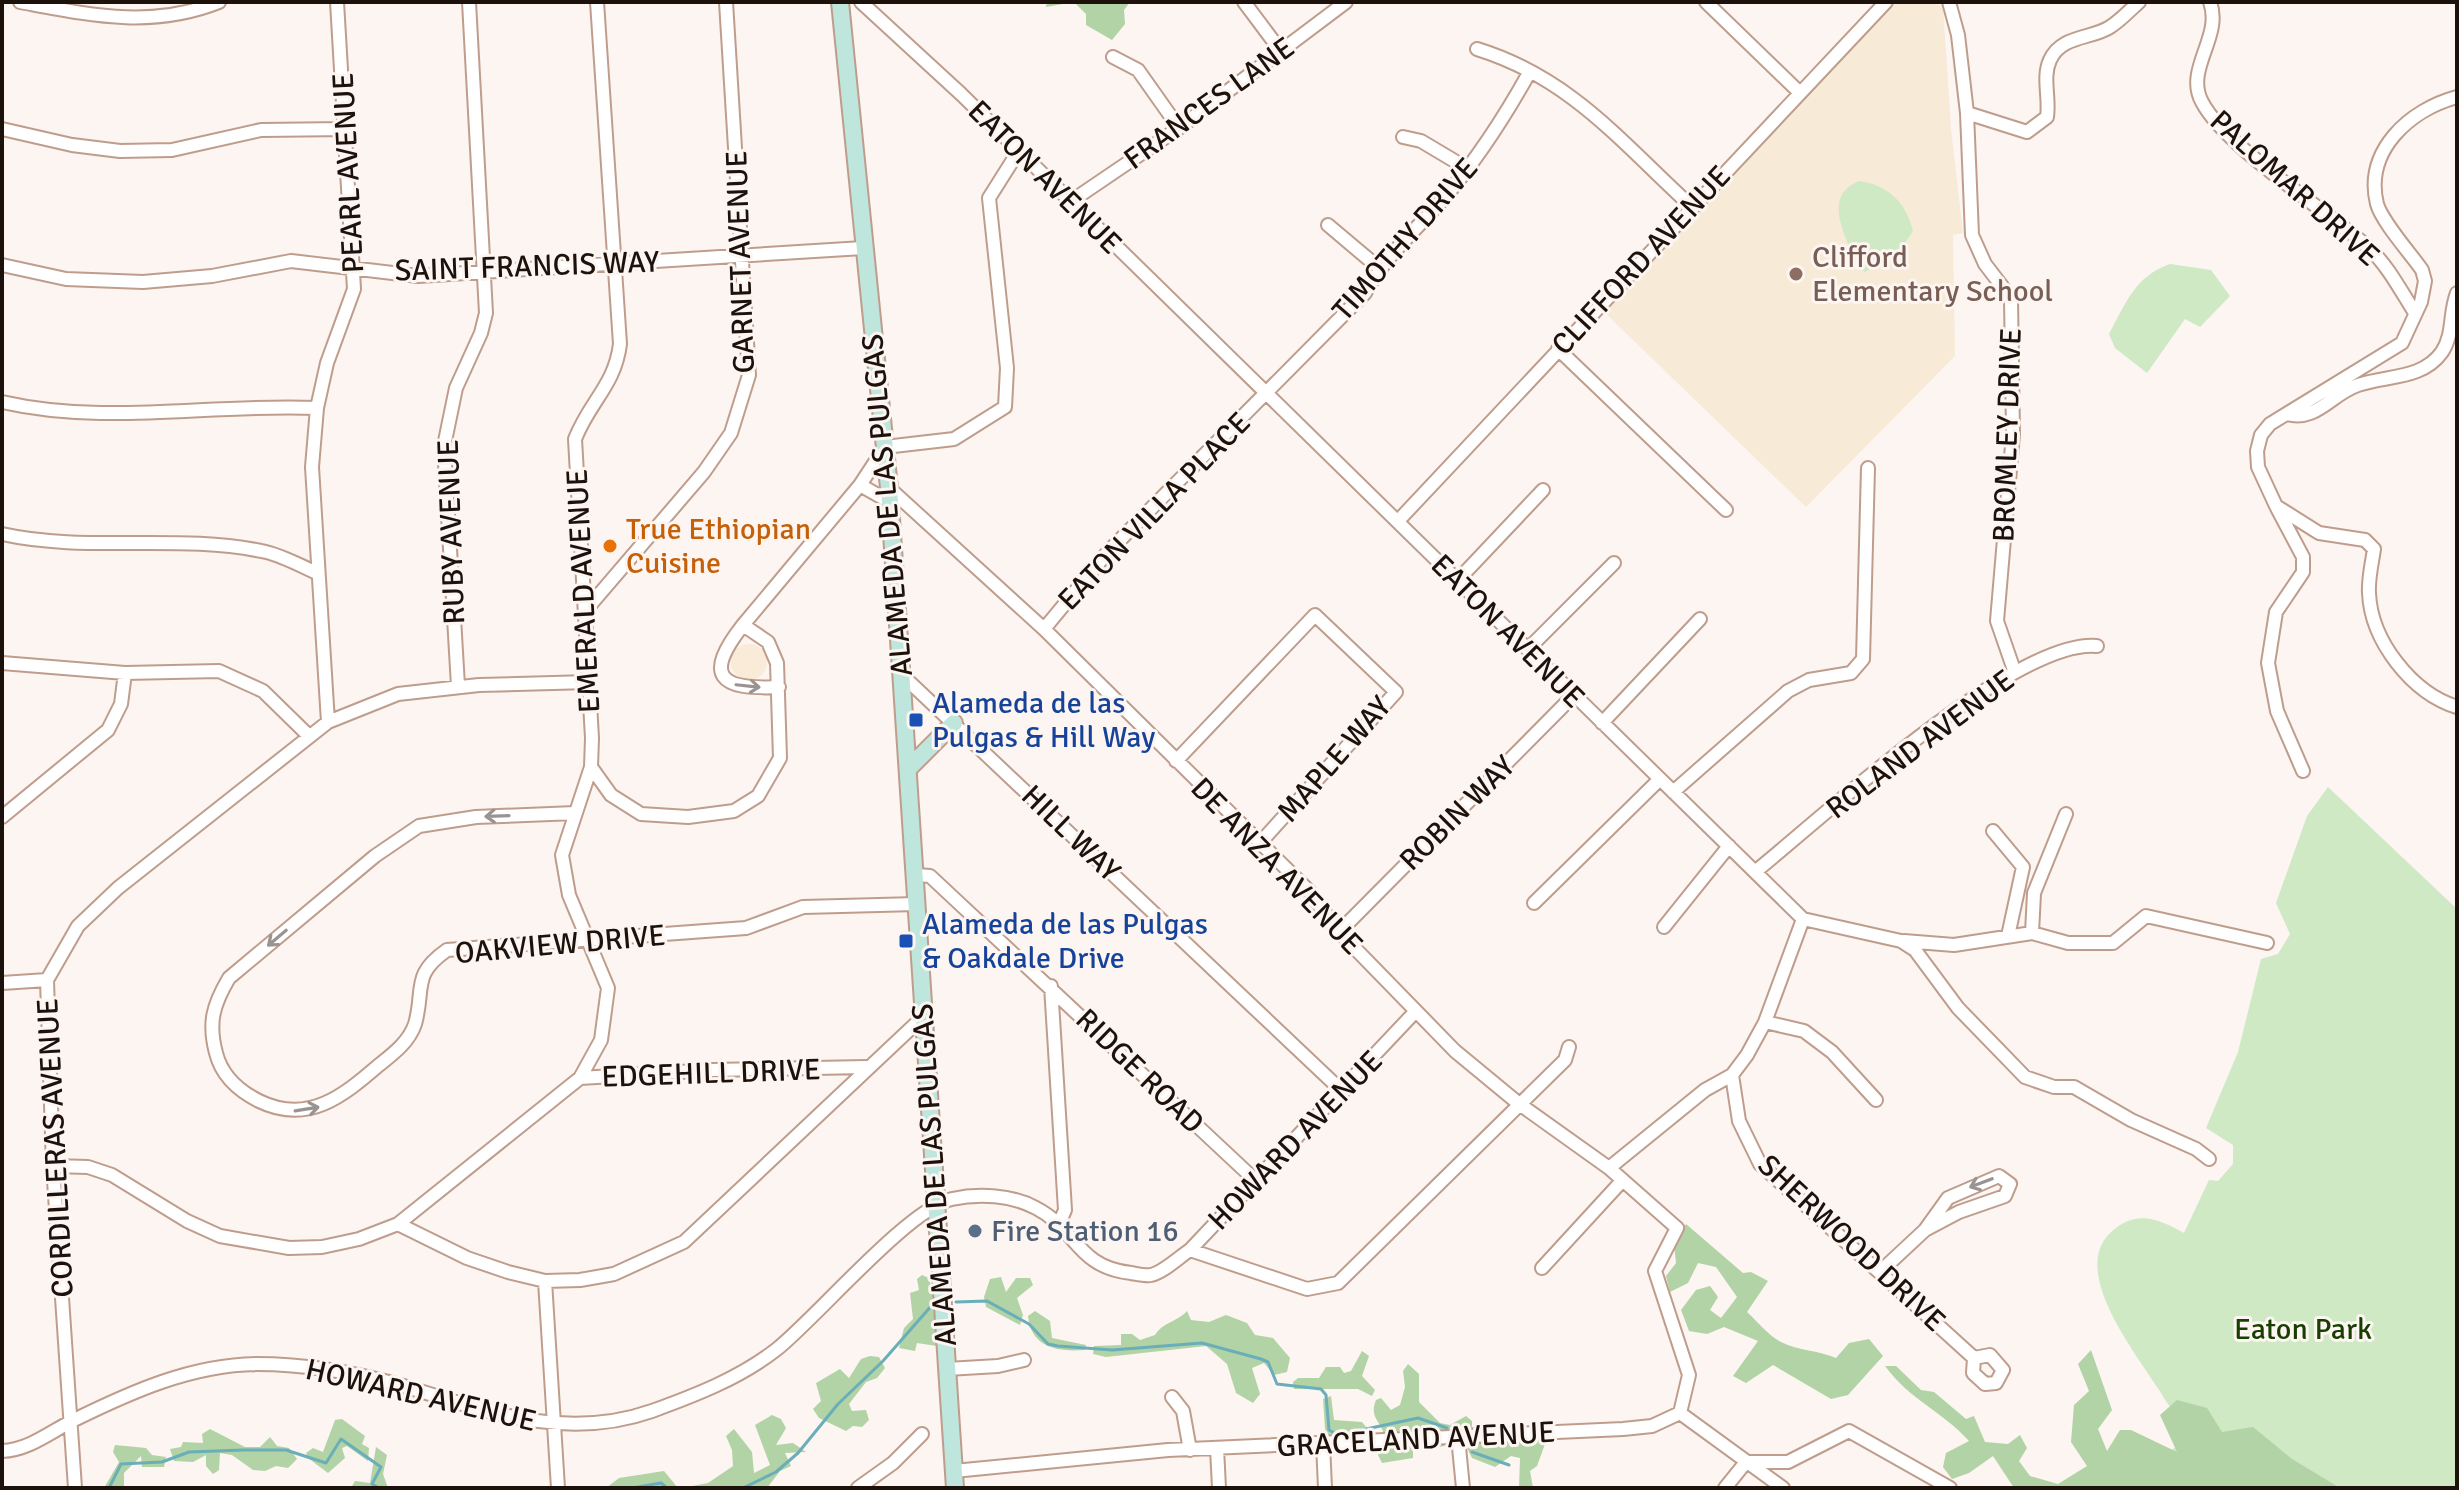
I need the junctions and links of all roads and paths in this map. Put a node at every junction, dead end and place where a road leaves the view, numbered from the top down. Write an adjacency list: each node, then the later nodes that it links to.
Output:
1 (20, 2): 2 (street)
2 (219, 2)
3 (337, 2): 25 (street, PEARL AVENUE)
4 (469, 2): 38 (street, RUBY AVENUE)
5 (597, 2): 34 (street, EMERALD AVENUE)
6 (726, 2): 33 (street, GARNET AVENUE)
7 (840, 2): 32 (main road, ALAMEDA DE LAS PULGAS)
8 (861, 2): 27 (street, EATON AVENUE)
9 (1244, 2): 17 (street)
10 (1346, 2): 17 (street, FRANCES LANE)
11 (1706, 2): 20 (street)
12 (1886, 2): 20 (street, CLIFFORD AVENUE)
13 (1949, 2): 22 (street)
14 (2139, 2): 22 (street)
15 (2210, 2): 40 (street, PALOMAR DRIVE)
16 (1477, 49): 19 (street)
17 (1280, 50): 23 (street, FRANCES LANE)
18 (1113, 57): 23 (street)
19 (1529, 73): 28 (street, TIMOTHY DRIVE); 30 (street)
20 (1799, 92): 30 (street, CLIFFORD AVENUE)
21 (2457, 97): 40 (street)
22 (1967, 113): 65 (street, BROMLEY DRIVE)
23 (1179, 128): 29 (street, FRANCES LANE)
24 (2, 129): 25 (street)
25 (346, 129): 37 (street, PEARL AVENUE)
26 (1403, 137): 28 (street)
27 (1018, 152): 29 (street, EATON AVENUE); 46 (street)
28 (1468, 169): 36 (street, TIMOTHY DRIVE)
29 (1070, 202): 42 (street, EATON AVENUE)
30 (1691, 206): 41 (street, CLIFFORD AVENUE)
31 (1328, 225): 36 (street)
32 (863, 248): 33 (street, SAINT FRANCIS WAY); 46 (main road, ALAMEDA DE LAS PULGAS)
33 (743, 256): 34 (street, SAINT FRANCIS WAY); 58 (street, GARNET AVENUE)
34 (614, 264): 38 (street, SAINT FRANCIS WAY); 58 (street, EMERALD AVENUE)
35 (2, 265): 37 (street, SAINT FRANCIS WAY)
36 (1379, 268): 42 (street, TIMOTHY DRIVE)
37 (354, 270): 38 (street, SAINT FRANCIS WAY); 44 (street, PEARL AVENUE)
38 (483, 271): 69 (street, RUBY AVENUE)
39 (2457, 293): 45 (street)
40 (2415, 313): 45 (street)
41 (1558, 349): 52 (street); 53 (street, CLIFFORD AVENUE)
42 (1266, 394): 53 (street, EATON AVENUE); 61 (street, EATON VILLA PLACE)
43 (2, 402): 44 (street)
44 (317, 408): 56 (street, PEARL AVENUE)
45 (2287, 414): 51 (street)
46 (885, 447): 48 (street); 50 (main road, ALAMEDA DE LAS PULGAS)
47 (1868, 468): 82 (street)
48 (860, 485): 50 (street, DE ANZA AVENUE); 60 (street)
49 (1543, 490): 57 (street)
50 (890, 495): 61 (street, DE ANZA AVENUE); 67 (main road, ALAMEDA DE LAS PULGAS)
51 (2276, 506): 72 (street); 80 (street)
52 (1726, 510)
53 (1398, 521): 57 (street, EATON AVENUE)
54 (2, 534): 56 (street)
55 (1614, 563): 63 (street)
56 (317, 573): 73 (street, PEARL AVENUE)
57 (1457, 581): 63 (street, EATON AVENUE)
58 (585, 611): 68 (street, EMERALD AVENUE)
59 (1700, 619): 75 (street)
60 (743, 625): 70 (street); 70 (street, one-way to 70)
61 (1044, 629): 77 (street, DE ANZA AVENUE)
62 (2097, 646): 65 (street, ROLAND AVENUE)
63 (1528, 649): 71 (street, EATON AVENUE)
64 (2, 663): 66 (street)
65 (2014, 670): 89 (street, ROLAND AVENUE)
66 (125, 673): 76 (street); 85 (street)
67 (902, 675): 74 (street, HILL WAY); 79 (main road, ALAMEDA DE LAS PULGAS)
68 (589, 682): 69 (street, CORDILLERAS AVENUE); 78 (street, EMERALD AVENUE)
69 (458, 686): 73 (street, CORDILLERAS AVENUE)
70 (779, 687): 78 (street)
71 (1574, 695): 75 (street, EATON AVENUE); 95 (street, ROBIN WAY)
72 (2457, 707)
73 (328, 722): 76 (street, CORDILLERAS AVENUE)
74 (954, 723): 79 (main road); 111 (street, HILL WAY)
75 (1602, 723): 81 (street, EATON AVENUE)
76 (308, 735): 101 (street, CORDILLERAS AVENUE)
77 (1176, 761): 87 (street, DE ANZA AVENUE); 87 (street, MAPLE WAY)
78 (591, 767): 83 (street, EMERALD AVENUE)
79 (908, 769): 90 (main road, ALAMEDA DE LAS PULGAS)
80 (2303, 771)
81 (1660, 779): 82 (street, EATON AVENUE); 91 (street)
82 (1673, 792): 88 (street, EATON AVENUE)
83 (575, 813): 98 (street, EMERALD AVENUE); 98 (street, OAKVIEW DRIVE, one-way to 98)
84 (2066, 814): 96 (street)
85 (2, 817)
86 (1993, 831): 97 (street)
87 (1260, 843): 95 (street, DE ANZA AVENUE)
88 (1729, 846): 89 (street, EATON AVENUE); 94 (street)
89 (1756, 871): 93 (street, EATON AVENUE)
90 (916, 875): 92 (main road, ALAMEDA DE LAS PULGAS); 103 (street, RIDGE ROAD)
91 (1534, 903)
92 (917, 904): 98 (street, OAKVIEW DRIVE); 105 (main road, ALAMEDA DE LAS PULGAS)
93 (1803, 919): 99 (street); 106 (street)
94 (1664, 927)
95 (1339, 932): 104 (street, DE ANZA AVENUE)
96 (2032, 933): 97 (street); 100 (street)
97 (2008, 936): 99 (street)
98 (591, 941): 110 (street, EMERALD AVENUE)
99 (1901, 941): 114 (street)
100 (2267, 943)
101 (47, 980): 102 (street); 115 (street, CORDILLERAS AVENUE)
102 (2, 983)
103 (1051, 986): 117 (street, RIDGE ROAD); 121 (street)
104 (1415, 1012): 111 (street, HOWARD AVENUE); 113 (street, DE ANZA AVENUE)
105 (924, 1016): 108 (street); 119 (main road, ALAMEDA DE LAS PULGAS)
106 (1765, 1022): 109 (street); 112 (street)
107 (1569, 1047): 113 (street)
108 (866, 1067): 110 (street, EDGEHILL DRIVE); 126 (street)
109 (1732, 1075): 116 (street); 125 (street, SHERWOOD DRIVE)
110 (580, 1078): 120 (street, EDGEHILL DRIVE)
111 (1343, 1092): 117 (street, HOWARD AVENUE)
112 (1876, 1100)
113 (1518, 1103): 116 (street, DE ANZA AVENUE); 123 (street)
114 (2209, 1159)
115 (53, 1166): 120 (street, EDGEHILL DRIVE); 132 (street, CORDILLERAS AVENUE)
116 (1609, 1168): 118 (street, DE ANZA AVENUE)
117 (1255, 1180): 123 (street, HOWARD AVENUE)
118 (1621, 1182): 124 (street); 131 (street, DE ANZA AVENUE)
119 (937, 1205): 121 (street, HOWARD AVENUE); 129 (main road, ALAMEDA DE LAS PULGAS); 133 (street, HOWARD AVENUE)
120 (398, 1224): 126 (street)
121 (1059, 1224): 123 (street, HOWARD AVENUE)
122 (1925, 1230): 122 (street, one-way to 122); 125 (street)
123 (1190, 1250)
124 (1542, 1268)
125 (1882, 1270): 127 (street, SHERWOOD DRIVE)
126 (545, 1281): 133 (street)
127 (1974, 1358)
128 (1024, 1360): 129 (street)
129 (947, 1369): 141 (main road, ALAMEDA DE LAS PULGAS)
130 (1172, 1397): 138 (street)
131 (1680, 1413): 135 (street, GRACELAND AVENUE); 140 (street)
132 (70, 1422): 133 (street, HOWARD AVENUE); 139 (street, HOWARD AVENUE); 142 (street, CORDILLERAS AVENUE)
133 (554, 1425): 143 (street)
134 (922, 1434): 144 (street)
135 (1458, 1437): 136 (street, GRACELAND AVENUE); 147 (street)
136 (1323, 1443): 137 (street, GRACELAND AVENUE); 146 (street)
137 (1217, 1448): 138 (street, GRACELAND AVENUE); 145 (street)
138 (1190, 1450): 141 (street, GRACELAND AVENUE)
139 (2, 1451)
140 (1746, 1462): 148 (street); 149 (street); 150 (street)
141 (955, 1480)
142 (75, 1488)
143 (558, 1488)
144 (858, 1488)
145 (1219, 1488)
146 (1325, 1488)
147 (1463, 1488)
148 (1725, 1488)
149 (1783, 1488)
150 (1950, 1488)

